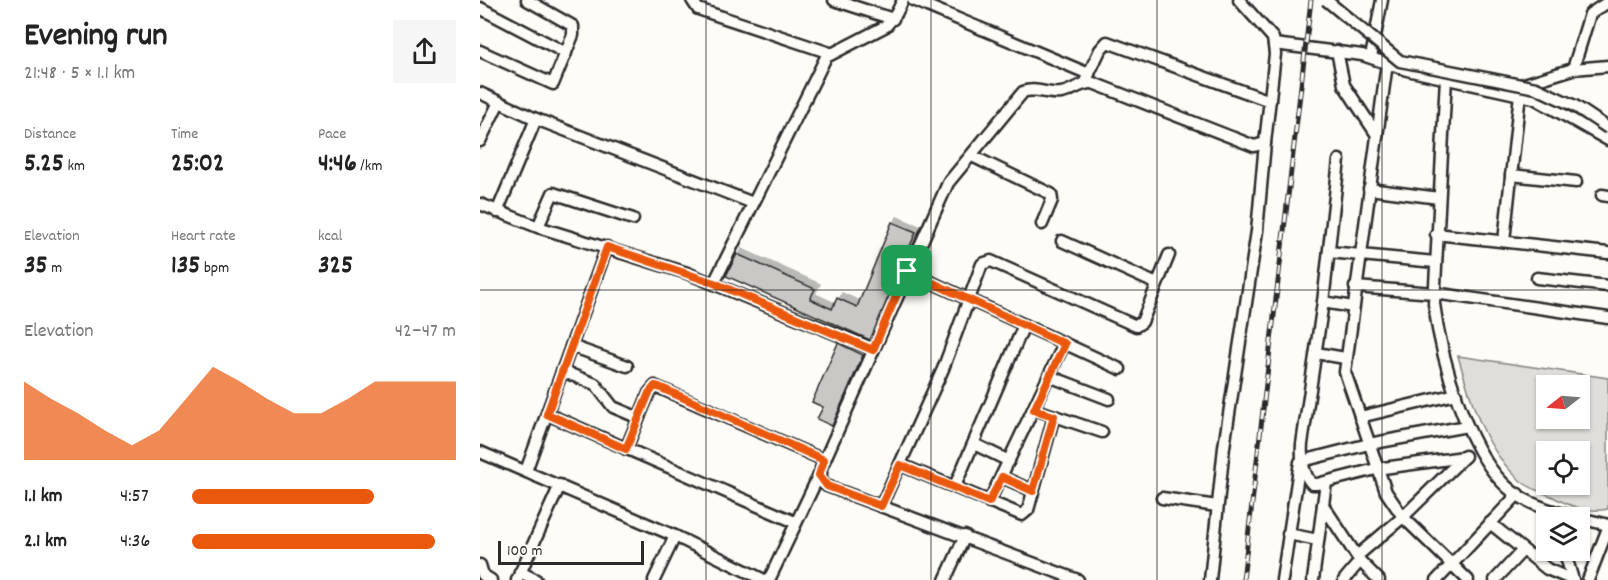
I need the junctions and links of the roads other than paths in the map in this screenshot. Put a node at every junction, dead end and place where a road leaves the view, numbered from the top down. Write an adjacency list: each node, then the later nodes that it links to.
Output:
1 (527, 0): 16 (street)
2 (692, 0): 17 (street)
3 (834, 0): 12 (street)
4 (903, 0): 12 (street)
5 (913, 0): 23 (street)
6 (1239, 0): 13 (street)
7 (1326, 0): 30 (street, bridge)
8 (1382, 0): 18 (street)
9 (1608, 2): 10 (street)
10 (1592, 5): 21 (street)
11 (480, 8): 16 (street)
12 (893, 19): 17 (street)
13 (1274, 44): 15 (street); 27 (street)
14 (480, 51): 16 (street)
15 (1337, 51): 18 (street); 32 (street)
16 (566, 53)
17 (830, 53): 41 (street)
18 (1371, 57): 19 (street)
19 (1387, 63): 22 (street); 32 (street)
20 (1608, 66): 21 (street)
21 (1573, 69): 24 (street)
22 (1446, 78): 24 (street); 40 (street)
23 (1086, 79): 27 (street); 34 (street); 35 (street)
24 (1507, 90): 26 (street)
25 (480, 93): 28 (street)
26 (1520, 94): 33 (street); 37 (street)
27 (1270, 101): 34 (street)
28 (498, 102): 29 (street); 31 (street)
29 (536, 118): 41 (street); 43 (street)
30 (1608, 128)
31 (481, 135)
32 (1377, 135): 39 (street)
33 (1608, 140)
34 (1265, 143): 109 (street)
35 (972, 156): 45 (street); 56 (street)
36 (1339, 160): 51 (street)
37 (1511, 175): 38 (street); 49 (street)
38 (1576, 182)
39 (1369, 189): 40 (street); 54 (street)
40 (1439, 198): 47 (street)
41 (753, 203): 58 (street)
42 (480, 204): 43 (street)
43 (497, 212): 46 (street)
44 (633, 219): 46 (street)
45 (1042, 224)
46 (538, 227): 50 (street)
47 (1436, 234): 49 (street); 55 (street)
48 (1062, 241): 59 (street)
49 (1504, 241): 52 (street)
50 (607, 247): 58 (street); 69 (street)
51 (1329, 252): 54 (street); 64 (street)
52 (1608, 253)
53 (1169, 255): 59 (street)
54 (1360, 256): 55 (street); 61 (street)
55 (1435, 262): 62 (street)
56 (907, 271): 63 (street); 70 (street)
57 (1537, 278): 60 (street)
58 (714, 283): 70 (street)
59 (1157, 284): 63 (street)
60 (1608, 286)
61 (1355, 287): 62 (street); 65 (street)
62 (1434, 293): 66 (street); 77 (street)
63 (967, 299): 67 (street); 95 (street)
64 (1323, 303): 65 (street); 71 (street)
65 (1353, 307): 72 (street)
66 (1608, 318)
67 (1024, 326): 68 (street); 86 (street)
68 (1065, 344): 74 (street); 76 (street)
69 (571, 346): 73 (street); 75 (street)
70 (873, 350): 93 (street)
71 (1316, 353): 72 (street); 92 (street)
72 (1346, 358): 83 (street)
73 (627, 366)
74 (1120, 369)
75 (562, 371): 80 (street); 82 (street)
76 (1049, 376): 78 (street); 79 (street)
77 (1456, 394): 83 (street); 84 (street)
78 (1109, 399)
79 (1034, 410): 81 (street); 94 (street)
80 (547, 414): 89 (street); 97 (street)
81 (1054, 416): 85 (street); 103 (street)
82 (639, 417): 89 (street); 93 (street)
83 (1360, 417): 87 (street)
84 (1467, 426): 87 (street); 88 (street)
85 (1102, 432)
86 (974, 444): 94 (street); 102 (street)
87 (1369, 444): 92 (street); 96 (street)
88 (1476, 445): 91 (street); 104 (street)
89 (626, 449): 112 (street)
90 (480, 452): 97 (street)
91 (1464, 457): 96 (street); 111 (street)
92 (1301, 458): 100 (street); 116 (street)
93 (824, 460): 98 (street)
94 (1009, 461): 99 (street)
95 (900, 465): 102 (street); 108 (street)
96 (1376, 469): 100 (street); 111 (street)
97 (526, 471): 101 (street)
98 (819, 475): 108 (street); 112 (street)
99 (1002, 477): 103 (street); 106 (street)
100 (1326, 482): 107 (street)
101 (560, 485): 117 (street); 125 (street)
102 (955, 486): 106 (street)
103 (1033, 491): 106 (street)
104 (1518, 495): 110 (street); 113 (street)
105 (1162, 498): 109 (street)
106 (989, 502)
107 (1323, 505): 119 (street); 121 (street)
108 (881, 506): 118 (street)
109 (1218, 506): 133 (street)
110 (1543, 507)
111 (1403, 517): 121 (street); 123 (street)
112 (795, 522): 130 (street)
113 (1490, 523): 120 (street); 123 (street)
114 (1590, 523): 115 (street)
115 (1608, 527): 142 (street)
116 (1288, 534): 119 (street); 134 (street)
117 (675, 536): 128 (street); 129 (street)
118 (965, 536): 131 (street); 132 (street)
119 (1318, 540): 135 (street)
120 (1523, 550): 140 (street); 141 (street)
121 (1359, 558): 136 (street); 137 (street)
122 (1567, 561): 141 (street)
123 (1451, 565): 138 (street); 139 (street)
124 (480, 571): 126 (street)
125 (518, 576): 127 (street)
126 (491, 580)
127 (536, 580)
128 (654, 580)
129 (764, 580)
130 (769, 580)
131 (945, 580)
132 (1078, 580)
133 (1210, 580)
134 (1282, 580)
135 (1313, 580)
136 (1344, 580)
137 (1379, 580)
138 (1437, 580)
139 (1468, 580)
140 (1495, 580)
141 (1573, 580)
142 (1588, 580)

